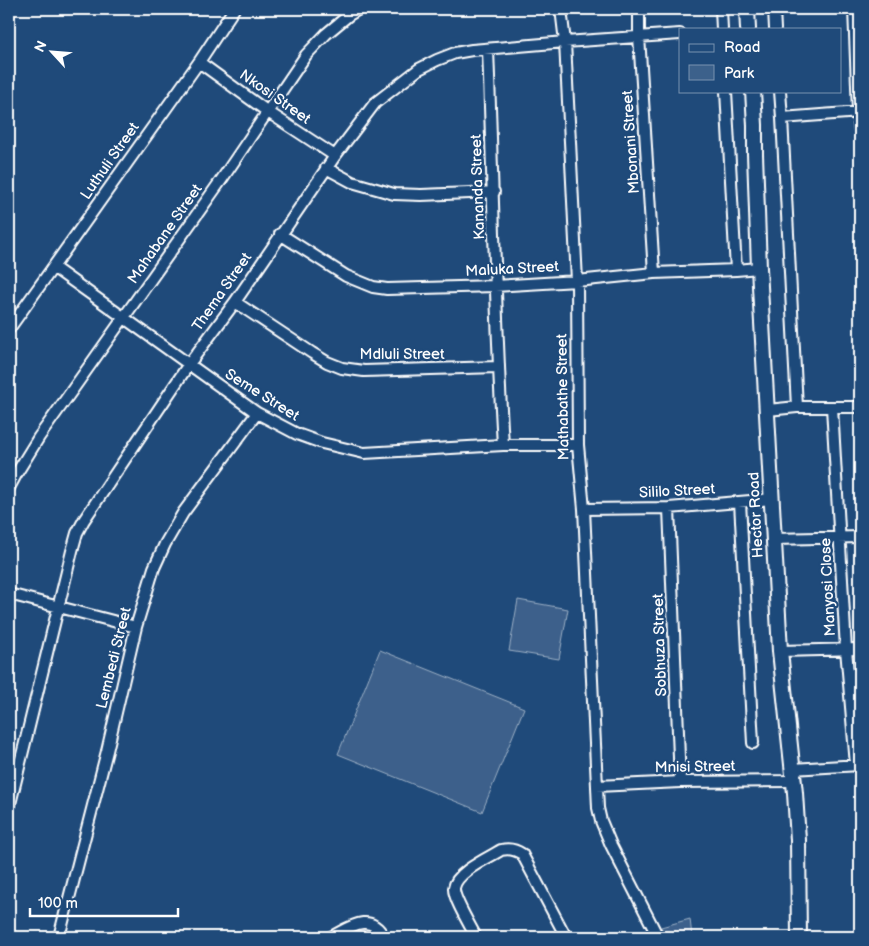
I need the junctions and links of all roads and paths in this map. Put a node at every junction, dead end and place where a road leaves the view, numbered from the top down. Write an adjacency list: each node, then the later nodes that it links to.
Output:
1 (234, 9): 16 (street, Luthuli Street)
2 (359, 9): 20 (street, Mahabane Street)
3 (560, 9): 14 (street, Mathabathe Street)
4 (639, 9): 13 (street, Mbonani Street)
5 (721, 9): 9 (street)
6 (747, 9): 10 (street)
7 (774, 9): 11 (street)
8 (854, 9): 21 (street)
9 (722, 28)
10 (748, 28)
11 (775, 28)
12 (679, 34): 13 (street, Thema Street)
13 (640, 36): 14 (street, Thema Street); 31 (street, Mbonani Street)
14 (565, 42): 15 (street, Thema Street); 32 (street, Mathabathe Street)
15 (488, 49): 24 (street, Thema Street); 26 (street, Kananda Street)
16 (199, 62): 20 (street, Nkosi Street); 28 (street, Luthuli Street)
17 (726, 92): 30 (street)
18 (753, 92): 29 (street, Hector Road)
19 (780, 92): 22 (street)
20 (268, 112): 24 (street, Nkosi Street); 35 (street, Mahabane Street)
21 (859, 112): 22 (street); 23 (street)
22 (782, 118): 39 (street)
23 (860, 132)
24 (334, 156): 25 (street, Thema Street)
25 (326, 168): 26 (street); 27 (street, Thema Street)
26 (494, 192): 33 (street, Kananda Street)
27 (280, 234): 33 (street, Maluka Street); 34 (street, Thema Street)
28 (53, 267): 35 (street, Seme Street); 36 (street, Luthuli Street)
29 (759, 268): 30 (street, Maluka Street); 42 (street, Hector Road)
30 (736, 270): 31 (street, Maluka Street)
31 (654, 273): 32 (street, Maluka Street)
32 (577, 281): 33 (street, Maluka Street); 45 (street, Mathabathe Street)
33 (495, 286): 38 (street, Kananda Street)
34 (234, 302): 37 (street, Thema Street); 38 (street, Mdluli Street)
35 (124, 318): 37 (street, Seme Street); 46 (street, Mahabane Street)
36 (9, 329)
37 (189, 364): 43 (street, Seme Street); 55 (street, Thema Street)
38 (498, 367): 44 (street, Kananda Street)
39 (797, 407): 40 (street); 42 (street)
40 (832, 407): 41 (street); 51 (street, Manyosi Close)
41 (860, 407)
42 (768, 410): 47 (street, Hector Road)
43 (257, 413): 44 (street, Seme Street); 56 (street, Lembedi Street)
44 (503, 445): 45 (street, Seme Street)
45 (578, 445): 50 (street, Mathabathe Street)
46 (9, 488)
47 (772, 499): 48 (street, Sililo Street); 53 (street, Hector Road)
48 (740, 502): 49 (street, Sililo Street); 60 (street, Hector Road)
49 (670, 508): 50 (street, Sililo Street); 63 (street, Sobhuza Street)
50 (584, 509): 64 (street, Mathabathe Street)
51 (840, 537): 52 (street); 53 (street); 57 (street, Manyosi Close)
52 (860, 537)
53 (774, 539): 59 (street, Hector Road)
54 (9, 594): 55 (street)
55 (59, 606): 56 (street); 65 (street, Thema Street)
56 (136, 628): 66 (street, Lembedi Street)
57 (846, 649): 58 (street); 59 (street); 61 (street, Manyosi Close)
58 (860, 649)
59 (780, 651): 62 (street, Hector Road)
60 (753, 743)
61 (858, 765): 62 (street, Mnisi Street)
62 (793, 775): 63 (street, Mnisi Street); 72 (street, Hector Road)
63 (680, 782): 64 (street, Mnisi Street)
64 (597, 786): 71 (street, Mathabathe Street)
65 (9, 808)
66 (59, 937)
67 (331, 937): 68 (street)
68 (384, 937)
69 (476, 937): 70 (street)
70 (566, 937)
71 (658, 937)
72 (800, 937)

